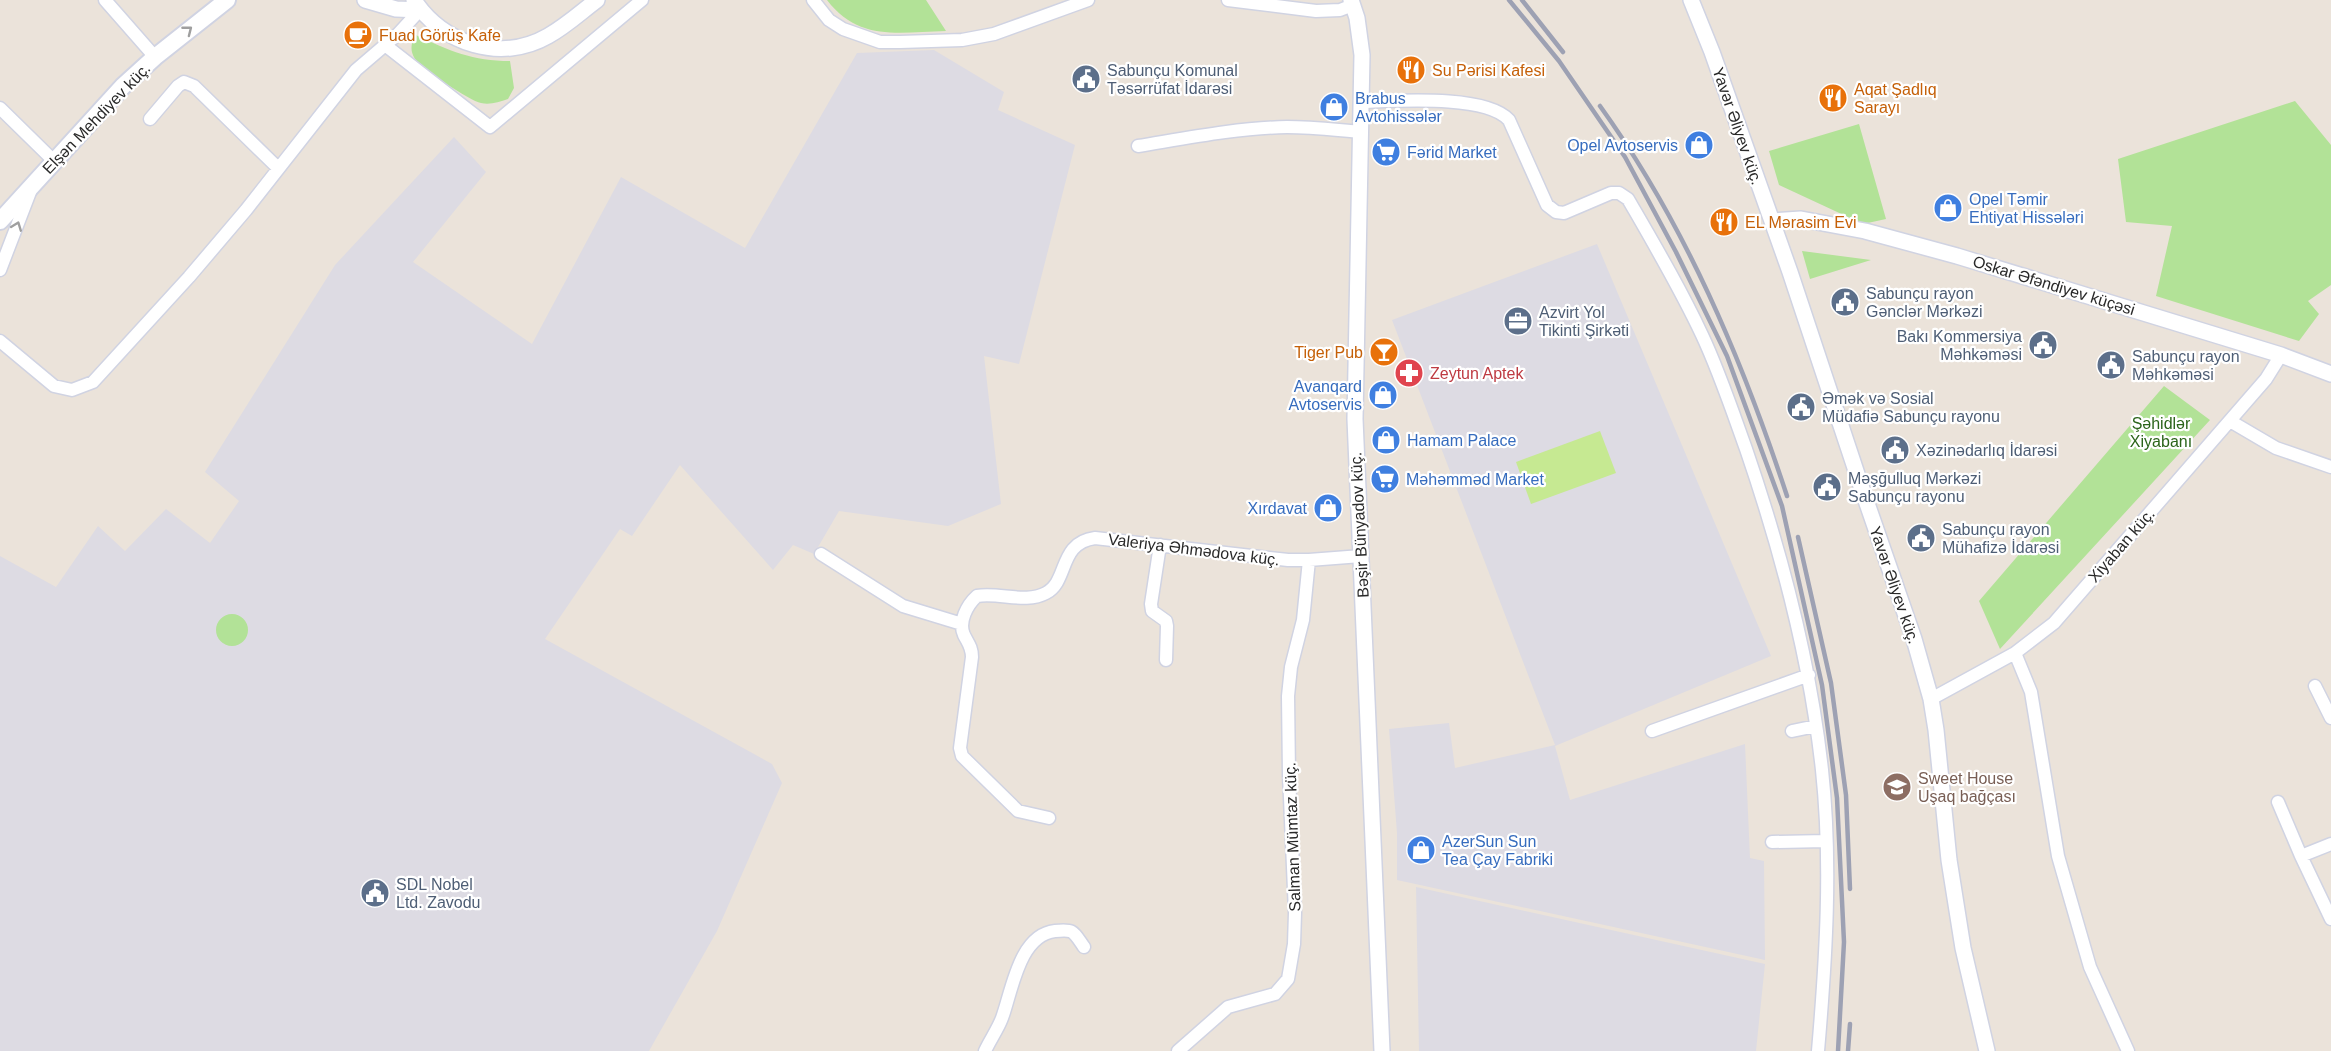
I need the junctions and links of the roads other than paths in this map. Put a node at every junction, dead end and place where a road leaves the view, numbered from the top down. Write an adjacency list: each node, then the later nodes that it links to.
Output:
1 (105, 0): 13 (street)
2 (227, 0): 13 (main road, Elşən Mehdiyev küç., one-way to 2)
3 (365, 0): 11 (street)
4 (597, 0): 11 (street)
5 (642, 0): 12 (street)
6 (813, 0): 7 (street)
7 (1088, 0)
8 (1228, 0): 10 (street)
9 (1691, 0): 23 (street, Yavər Əliyev küç.)
10 (1352, 2): 14 (street, Bəşir Bünyadov küç.)
11 (417, 5): 12 (street)
12 (385, 45): 20 (street)
13 (154, 57): 19 (main road, Elşən Mehdiyev küç.)
14 (1362, 102): 17 (street, Bəşir Bünyadov küç.); 37 (street)
15 (0, 108): 19 (street)
16 (150, 119): 20 (street)
17 (1361, 132): 18 (street); 32 (street, Bəşir Bünyadov küç.)
18 (1138, 146)
19 (54, 161): 21 (main road, Elşən Mehdiyev küç.)
20 (278, 168): 25 (street)
21 (34, 183): 22 (main road, Elşən Mehdiyev küç.); 24 (street, one-way to 21)
22 (0, 219)
23 (1772, 221): 26 (street, Oskar Əfəndiyev küçəsi); 39 (street, Yavər Əliyev küç.)
24 (0, 270)
25 (0, 340)
26 (2281, 355): 27 (street, Oskar Əfəndiyev küçəsi); 28 (street, Xiyaban küç.)
27 (2331, 374)
28 (2230, 421): 29 (street); 35 (street, Xiyaban küç.)
29 (2331, 467)
30 (1160, 545): 33 (street, Valeriya Əhmədova küç.); 34 (street, Valeriya Əhmədova küç.); 36 (street)
31 (821, 554): 34 (street)
32 (1360, 556): 33 (street, Valeriya Əhmədova küç.); 54 (street, Bəşir Bünyadov küç.)
33 (1309, 560): 53 (street, Salman Mümtaz küç.)
34 (962, 624): 45 (street)
35 (2015, 653): 39 (street, Xiyaban küç.); 57 (street)
36 (1166, 660)
37 (1809, 675): 41 (street); 42 (street)
38 (2315, 686): 40 (street)
39 (1931, 699): 56 (street, Yavər Əliyev küç.)
40 (2331, 718)
41 (1816, 726): 43 (street); 46 (street)
42 (1652, 731)
43 (1791, 731)
44 (2278, 802): 49 (street)
45 (1049, 818)
46 (1826, 841): 47 (street); 55 (street)
47 (1772, 842)
48 (2331, 844): 49 (street)
49 (2301, 856): 50 (street)
50 (2331, 919)
51 (1084, 946): 52 (street)
52 (985, 1051)
53 (1178, 1051)
54 (1382, 1051)
55 (1818, 1051)
56 (1987, 1051)
57 (2128, 1051)

